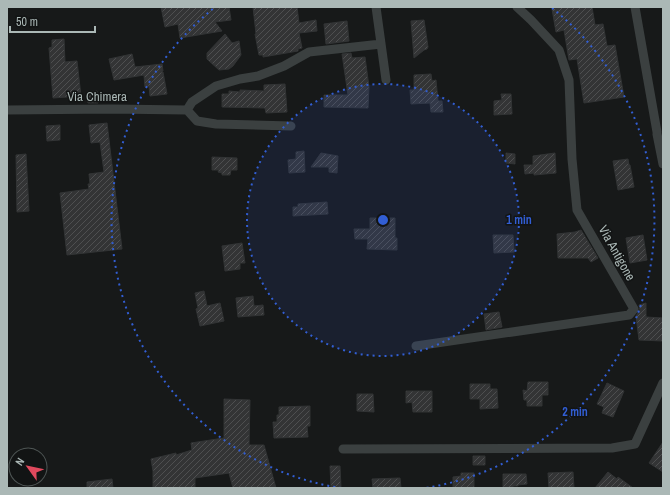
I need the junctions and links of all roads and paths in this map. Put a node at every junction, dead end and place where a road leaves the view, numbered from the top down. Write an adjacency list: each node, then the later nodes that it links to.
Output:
1 (376, 7): 4 (street)
2 (517, 7): 10 (street, Via Antigone)
3 (635, 7): 9 (street)
4 (381, 44): 5 (street); 7 (street)
5 (386, 80)
6 (7, 110): 7 (street, Via Chimera)
7 (187, 110): 8 (street)
8 (291, 126)
9 (663, 164)
10 (416, 346)
11 (663, 383): 12 (street)
12 (343, 449)

